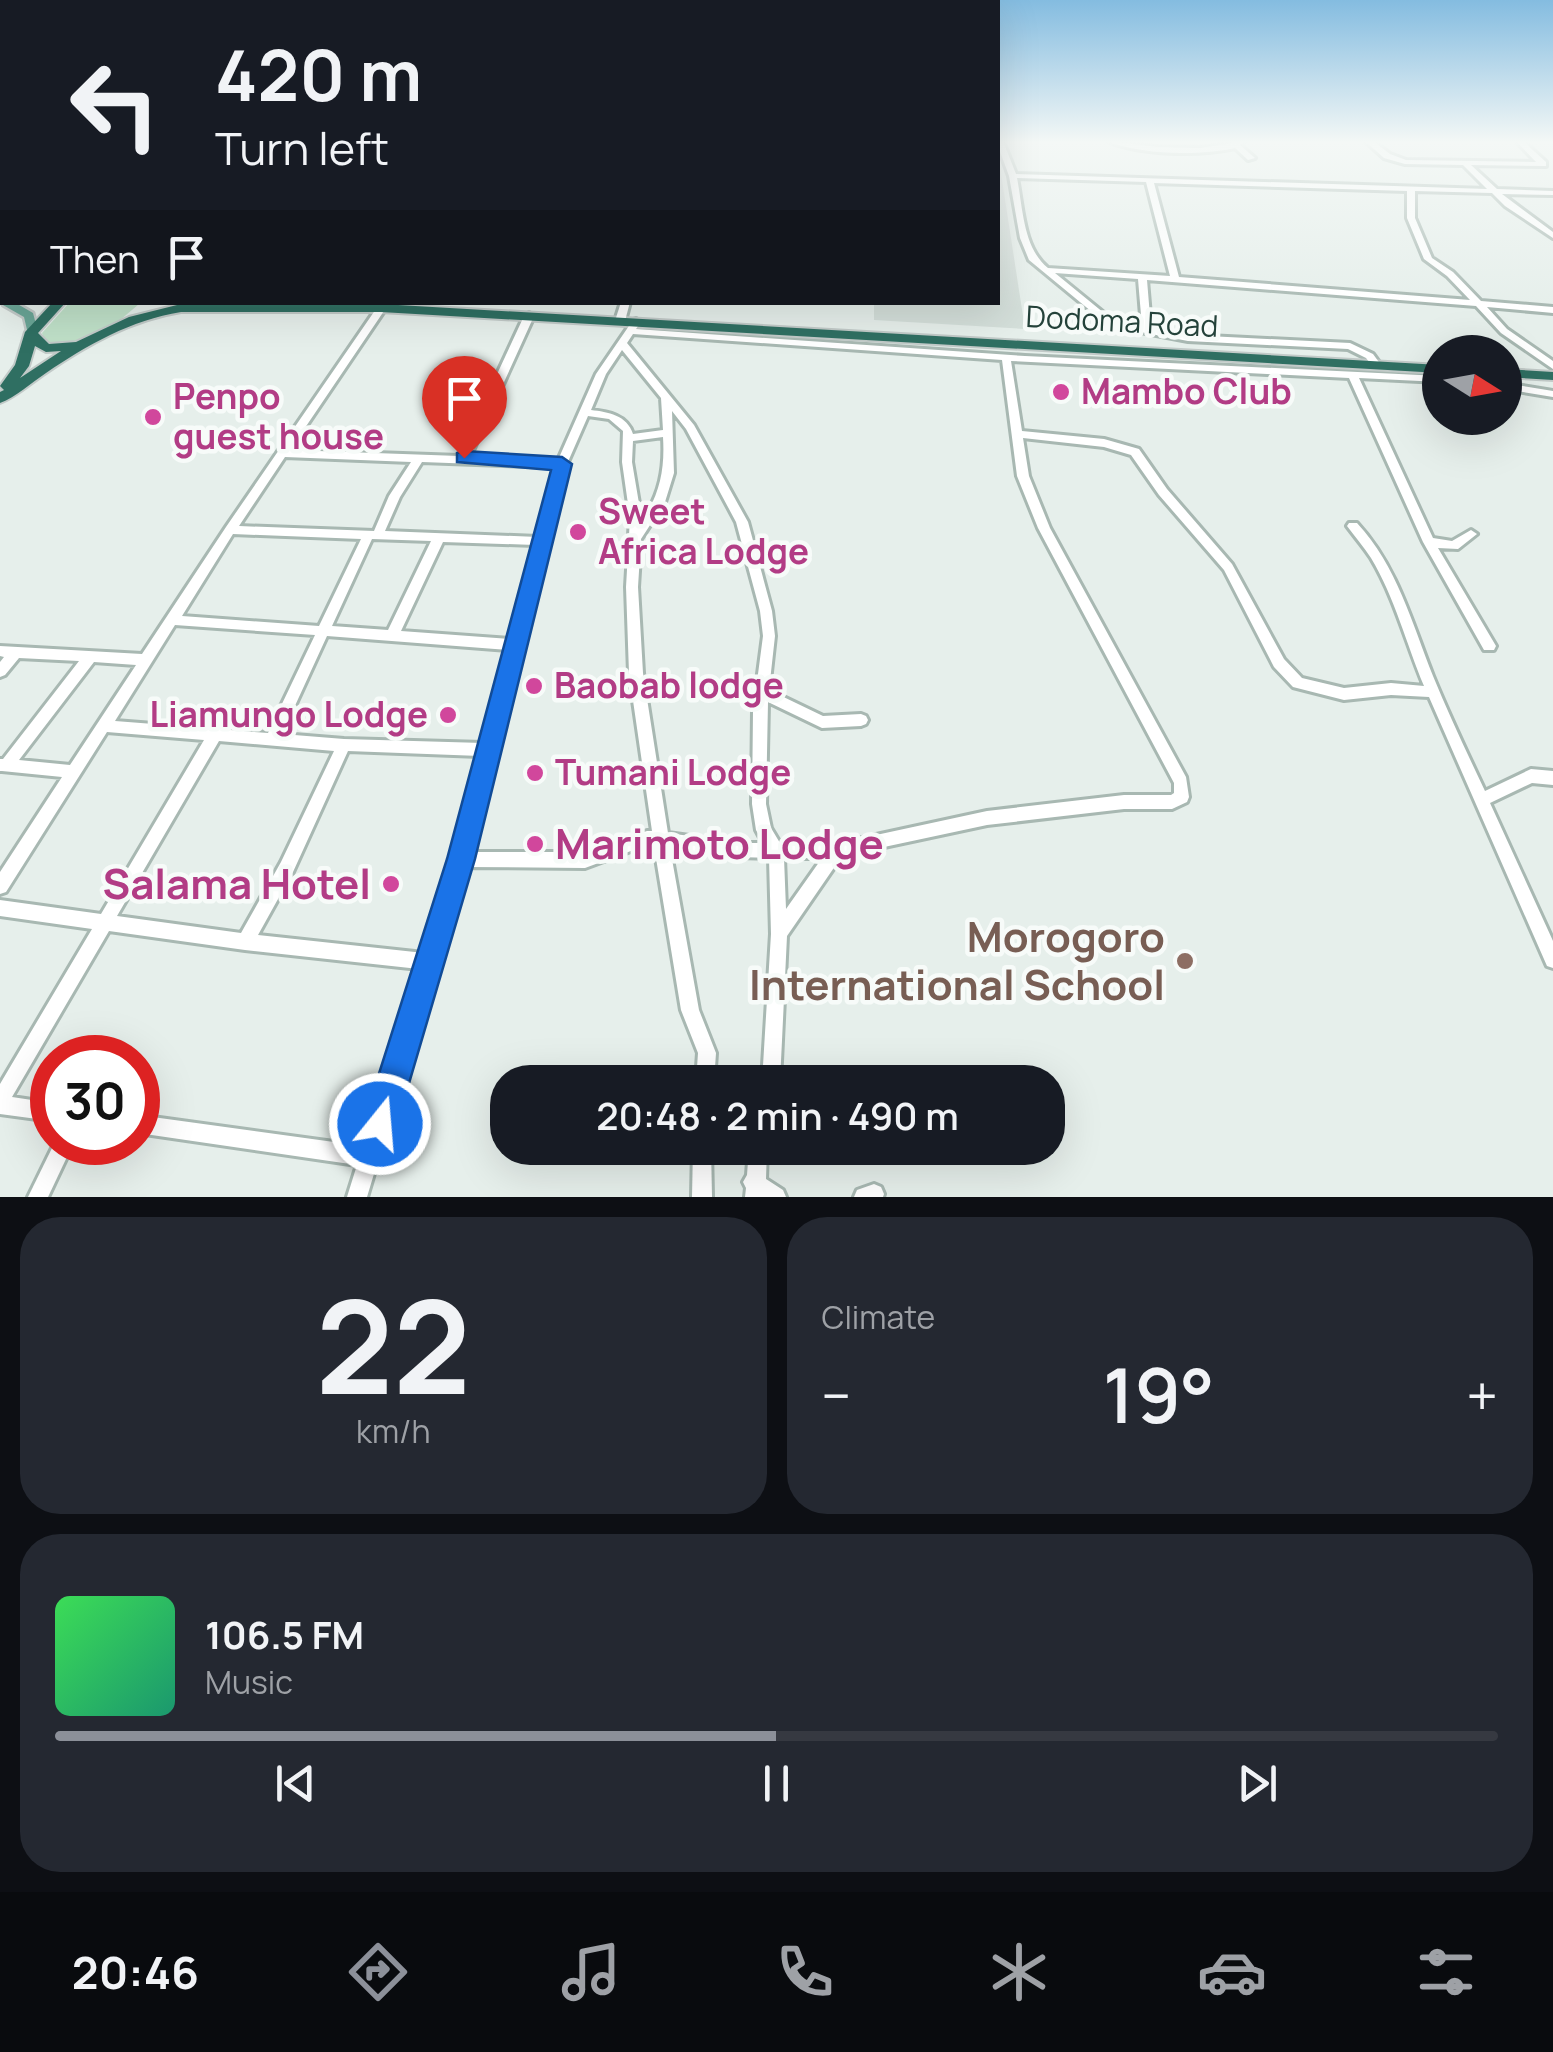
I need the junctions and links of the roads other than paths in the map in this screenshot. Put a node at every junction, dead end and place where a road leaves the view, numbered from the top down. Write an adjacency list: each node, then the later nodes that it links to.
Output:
1 (1017, 197): 6 (street)
2 (1154, 197): 8 (street)
3 (1410, 197): 9 (street)
4 (1502, 197): 5 (street)
5 (1553, 236)
6 (1044, 270): 7 (street); 24 (street)
7 (1142, 276): 8 (street); 24 (street)
8 (1175, 279): 9 (street)
9 (1476, 303): 21 (street); 30 (street)
10 (9, 305): 26 (main road)
11 (57, 305): 26 (highway)
12 (141, 305): 25 (highway)
13 (248, 305): 17 (highway, Dodoma Road)
14 (281, 305): 17 (highway, Dodoma Road)
15 (320, 305): 19 (highway, Dodoma Road)
16 (626, 305): 23 (street)
17 (262, 306): 25 (highway, Dodoma Road)
18 (409, 306): 19 (highway, Dodoma Road); 20 (highway, Dodoma Road)
19 (381, 308): 44 (street)
20 (502, 308): 22 (highway, Dodoma Road)
21 (1553, 310)
22 (529, 316): 23 (highway, Dodoma Road); 46 (street)
23 (627, 329): 28 (street); 29 (highway, Dodoma Road); 38 (street); 40 (street)
24 (1146, 331): 29 (street)
25 (107, 333): 27 (highway)
26 (32, 334): 27 (highway); 39 (highway)
27 (91, 342): 39 (highway)
28 (1006, 357): 33 (street); 42 (street)
29 (1376, 365): 31 (highway, Dodoma Road)
30 (1553, 366)
31 (1422, 368)
32 (1522, 374): 34 (highway)
33 (1353, 375): 35 (street); 55 (street)
34 (1553, 376)
35 (1422, 378)
36 (1522, 386): 37 (street)
37 (1553, 391)
38 (666, 396): 41 (street); 66 (street)
39 (0, 397)
40 (583, 412): 43 (street); 47 (street)
41 (668, 433): 43 (street); 53 (street)
42 (1016, 434): 65 (street); 78 (street)
43 (628, 438): 53 (street)
44 (282, 452): 45 (street); 49 (street)
45 (420, 457): 46 (street); 51 (street)
46 (464, 458): 47 (street)
47 (562, 464): 54 (street)
48 (1353, 526): 65 (street)
49 (230, 530): 51 (street); 56 (street)
50 (1472, 534): 55 (street)
51 (372, 536): 52 (street); 57 (street)
52 (439, 538): 54 (street); 58 (street)
53 (633, 539): 77 (street)
54 (542, 541): 59 (street)
55 (1429, 542): 60 (street)
56 (173, 620): 57 (street); 63 (street)
57 (324, 633): 58 (street); 70 (street)
58 (392, 636): 59 (street)
59 (516, 646): 72 (street)
60 (1488, 646)
61 (8, 651): 62 (street); 64 (street)
62 (90, 657): 63 (street); 73 (street)
63 (147, 660): 68 (street)
64 (0, 671)
65 (1433, 692): 76 (street)
66 (764, 694): 67 (street); 79 (street)
67 (861, 720)
68 (106, 726): 69 (street); 74 (street)
69 (214, 736): 70 (street); 83 (street)
70 (273, 738): 71 (street)
71 (344, 745): 72 (street); 85 (street)
72 (489, 750): 80 (street)
73 (3, 766): 74 (street)
74 (74, 772): 81 (street)
75 (1553, 778): 76 (street)
76 (1483, 799): 86 (street)
77 (659, 839): 79 (street); 80 (street); 88 (street)
78 (837, 849): 79 (street); 84 (street)
79 (776, 850): 84 (street)
80 (461, 859): 87 (street)
81 (0, 886)
82 (0, 908): 83 (street)
83 (103, 924): 85 (street); 90 (street)
84 (778, 934): 89 (street)
85 (245, 942): 87 (street)
86 (1553, 960)
87 (429, 962): 93 (street)
88 (707, 1065)
89 (772, 1065)
90 (0, 1103): 91 (street)
91 (30, 1108)
92 (160, 1127): 93 (street)
93 (370, 1157): 98 (street)
94 (54, 1165): 97 (street)
95 (702, 1165): 99 (street)
96 (754, 1189): 100 (street)
97 (38, 1197)
98 (357, 1197)
99 (702, 1197)
100 (776, 1197)

